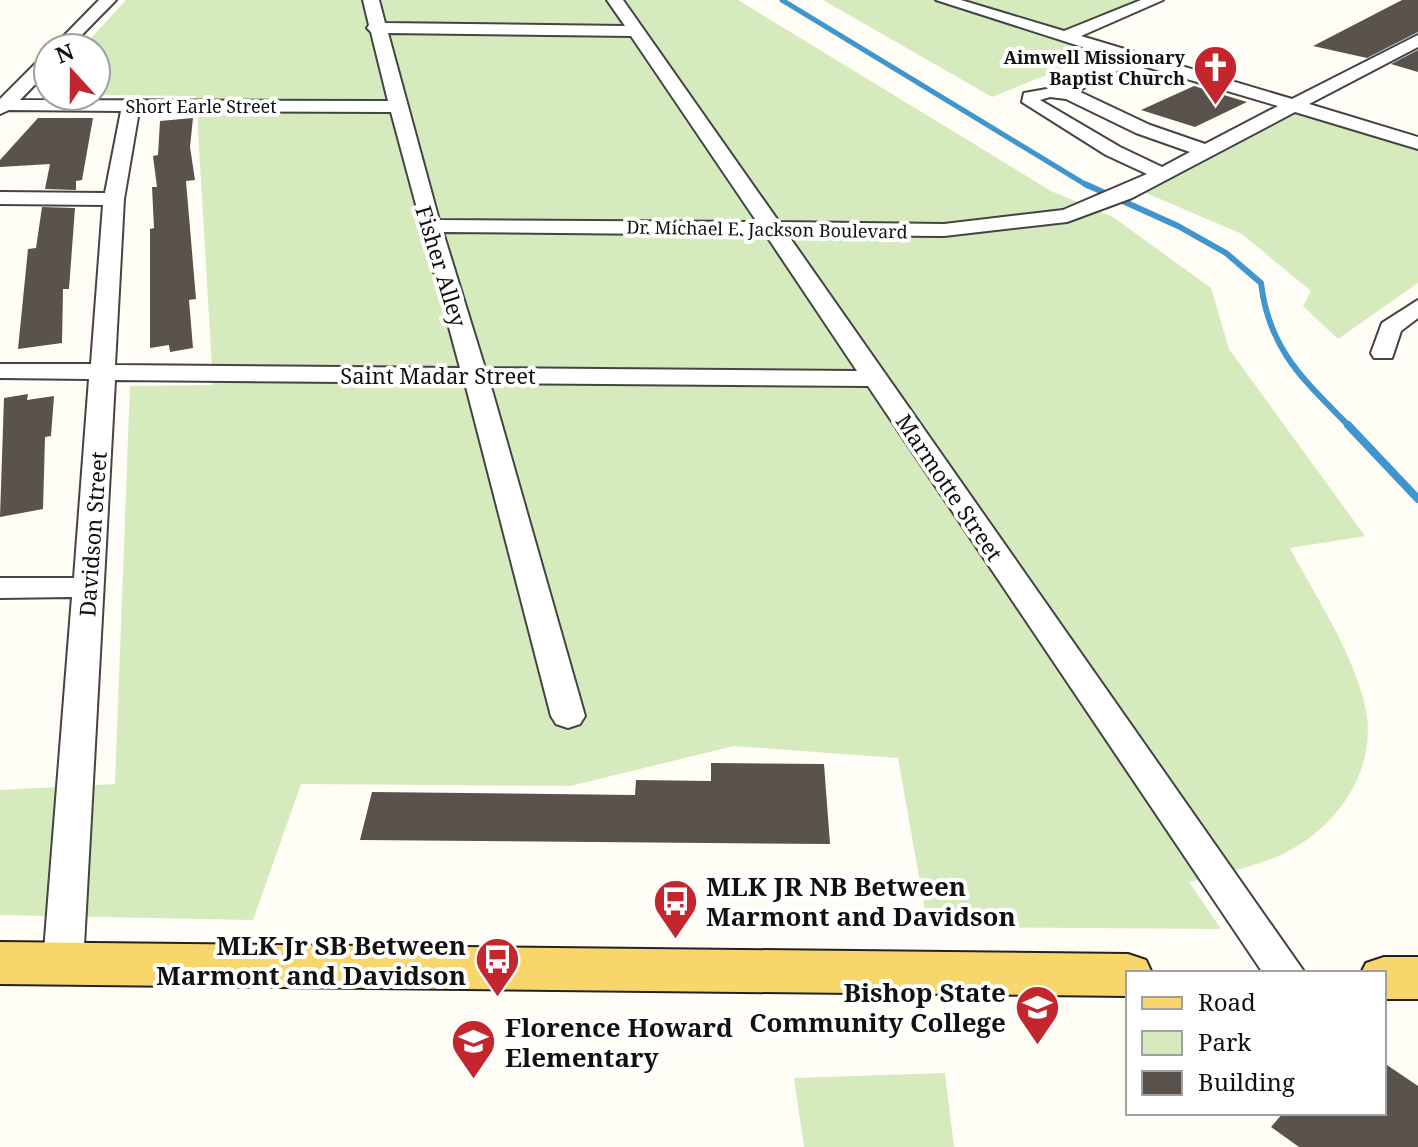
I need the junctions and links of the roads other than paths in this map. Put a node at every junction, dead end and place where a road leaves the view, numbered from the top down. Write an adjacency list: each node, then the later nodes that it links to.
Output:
1 (108, 0): 10 (street)
2 (371, 0): 7 (street, Fisher Alley)
3 (615, 0): 9 (street, Marmotte Street)
4 (944, 0): 11 (street)
5 (990, 0): 8 (street)
6 (1155, 0): 8 (street)
7 (375, 28): 9 (street); 21 (street, Fisher Alley)
8 (1086, 28): 11 (street); 17 (street)
9 (638, 31): 29 (street, Marmotte Street)
10 (76, 32)
11 (1064, 37): 13 (street)
12 (1418, 40): 17 (street)
13 (1131, 57): 16 (street); 18 (street)
14 (0, 77): 15 (street)
15 (32, 77): 20 (street)
16 (1063, 92): 24 (street); 25 (street)
17 (1314, 94): 18 (street); 22 (street)
18 (1294, 105): 23 (street); 24 (street)
19 (131, 106): 20 (street, Short Earle Street); 21 (street, Short Earle Street); 27 (street, Davidson Street)
20 (2, 107)
21 (397, 107): 28 (street, Fisher Alley)
22 (1418, 125)
23 (1418, 143)
24 (1206, 151): 25 (street)
25 (1162, 174): 29 (street, Dr. Michael E. Jackson Boulevard)
26 (0, 198): 27 (street)
27 (114, 199): 33 (street, Davidson Street)
28 (430, 226): 29 (street, Dr. Michael E. Jackson Boulevard); 34 (street, Fisher Alley)
29 (773, 229): 35 (street, Marmotte Street)
30 (1418, 307): 31 (street)
31 (1383, 353)
32 (0, 371): 33 (street, Saint Madar Street)
33 (102, 372): 34 (street, Saint Madar Street); 36 (street, Davidson Street)
34 (475, 375): 35 (street, Saint Madar Street); 38 (street, Fisher Alley)
35 (876, 379): 41 (street, Marmotte Street)
36 (89, 587): 37 (street); 40 (street, Davidson Street)
37 (0, 588)
38 (568, 716)
39 (0, 963): 40 (main road)
40 (63, 964): 42 (main road)
41 (1284, 971)
42 (1126, 975)
43 (1386, 978): 44 (main road)
44 (1418, 978)

